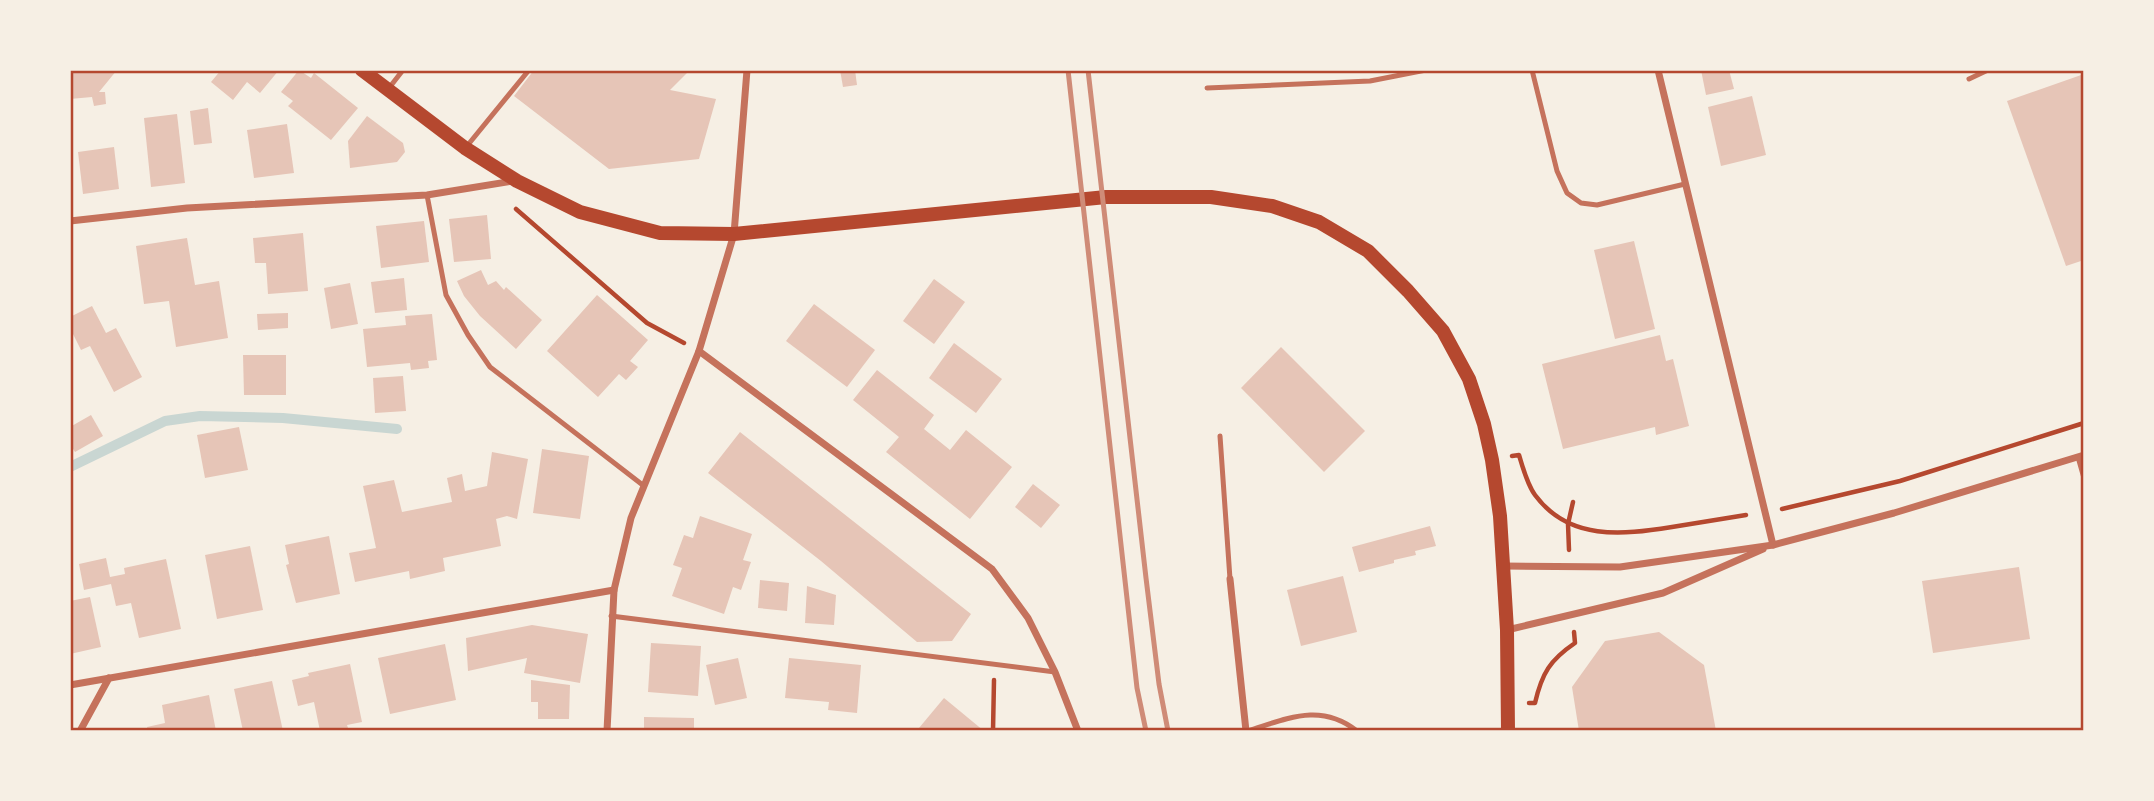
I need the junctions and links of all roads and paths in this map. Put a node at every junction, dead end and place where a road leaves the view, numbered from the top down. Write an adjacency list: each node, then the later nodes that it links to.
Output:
1 (362, 70): 11 (main road)
2 (403, 70): 11 (lane)
3 (529, 70): 12 (lane)
4 (747, 70): 18 (street)
5 (1426, 70): 10 (lane)
6 (1532, 70): 14 (lane)
7 (1658, 70): 14 (street)
8 (1988, 70): 9 (lane)
9 (1969, 79)
10 (1207, 88)
11 (387, 90): 12 (main road)
12 (465, 148): 13 (main road)
13 (517, 181): 15 (street); 18 (main road)
14 (1685, 184): 26 (street)
15 (489, 185): 16 (street); 19 (path)
16 (427, 195): 17 (street); 23 (lane)
17 (70, 221)
18 (734, 234): 19 (street); 27 (main road)
19 (699, 351): 23 (street); 33 (street)
20 (1220, 436): 28 (lane)
21 (2081, 456): 22 (lane); 26 (street)
22 (2084, 478)
23 (644, 485): 29 (street)
24 (1573, 502): 25 (path)
25 (1568, 524)
26 (1773, 545): 27 (street); 31 (street)
27 (1504, 566): 31 (main road)
28 (1230, 579): 40 (street)
29 (614, 590): 30 (street); 34 (street)
30 (611, 616): 32 (lane); 37 (street)
31 (1507, 631): 42 (main road)
32 (994, 666): 33 (lane); 38 (path)
33 (1055, 672): 39 (street)
34 (108, 678): 35 (street); 36 (street)
35 (70, 685)
36 (80, 731)
37 (607, 731)
38 (993, 731)
39 (1078, 731)
40 (1247, 731): 41 (lane)
41 (1357, 731)
42 (1508, 731)

